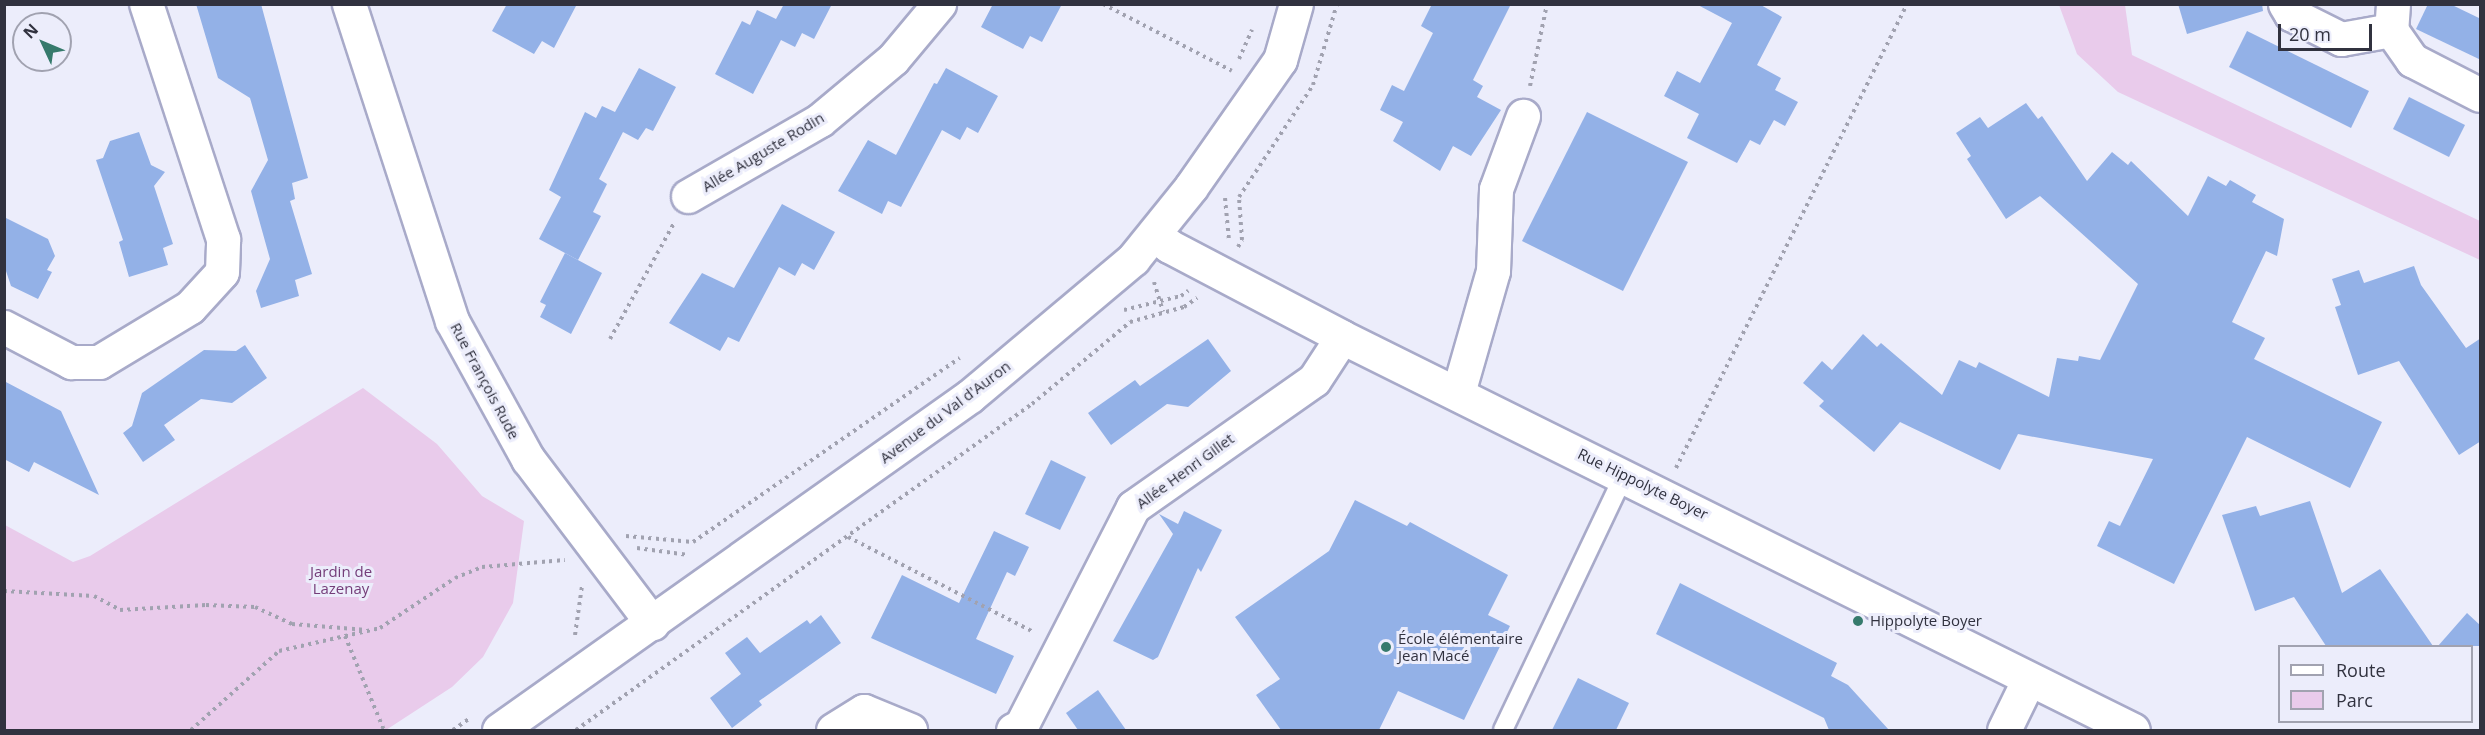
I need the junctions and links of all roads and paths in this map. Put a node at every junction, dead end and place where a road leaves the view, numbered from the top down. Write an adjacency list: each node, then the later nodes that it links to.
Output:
1 (146, 4): 19 (street)
2 (349, 4): 29 (street, Rue François Rude)
3 (939, 4): 16 (street, Allée Auguste Rodin)
4 (1103, 4): 12 (path)
5 (1296, 4): 17 (street, Avenue du Val d'Auron)
6 (1337, 4): 18 (path)
7 (1547, 4): 15 (path)
8 (1907, 4): 27 (path)
9 (2285, 4): 10 (street)
10 (2392, 17): 14 (street)
11 (1258, 18): 12 (path)
12 (1233, 71): 13 (path)
13 (1226, 81)
14 (2481, 94)
15 (1523, 116): 25 (street)
16 (688, 196): 21 (path)
17 (1155, 235): 18 (street, Rue Hippolyte Boyer); 32 (street, Avenue du Val d'Auron)
18 (1226, 277): 20 (street, Rue Hippolyte Boyer); 28 (path)
19 (4, 327)
20 (1342, 338): 25 (street, Rue Hippolyte Boyer); 36 (street, Allée Henri Gillet)
21 (610, 339)
22 (964, 356): 29 (path)
23 (969, 360): 24 (path)
24 (950, 374)
25 (1458, 393): 26 (street, Rue Hippolyte Boyer)
26 (1624, 475): 27 (street, Rue Hippolyte Boyer); 48 (lane)
27 (1663, 494): 39 (street, Rue Hippolyte Boyer)
28 (848, 537): 36 (path); 38 (path)
29 (599, 553): 30 (path); 32 (street, Rue François Rude); 33 (path); 35 (path)
30 (694, 556)
31 (4, 591): 33 (path)
32 (652, 622): 40 (street, Avenue du Val d'Auron)
33 (371, 630): 34 (path)
34 (345, 636): 41 (path); 42 (path)
35 (574, 639)
36 (1062, 646): 47 (street, Allée Henri Gillet)
37 (673, 651): 38 (path)
38 (677, 658): 44 (path)
39 (2028, 681): 49 (street); 50 (street, Rue Hippolyte Boyer)
40 (485, 724): 43 (path)
41 (191, 730)
42 (384, 730)
43 (453, 730)
44 (576, 730)
45 (833, 730): 46 (street)
46 (910, 730)
47 (1013, 730)
48 (1503, 730)
49 (2004, 730)
50 (2133, 730)

